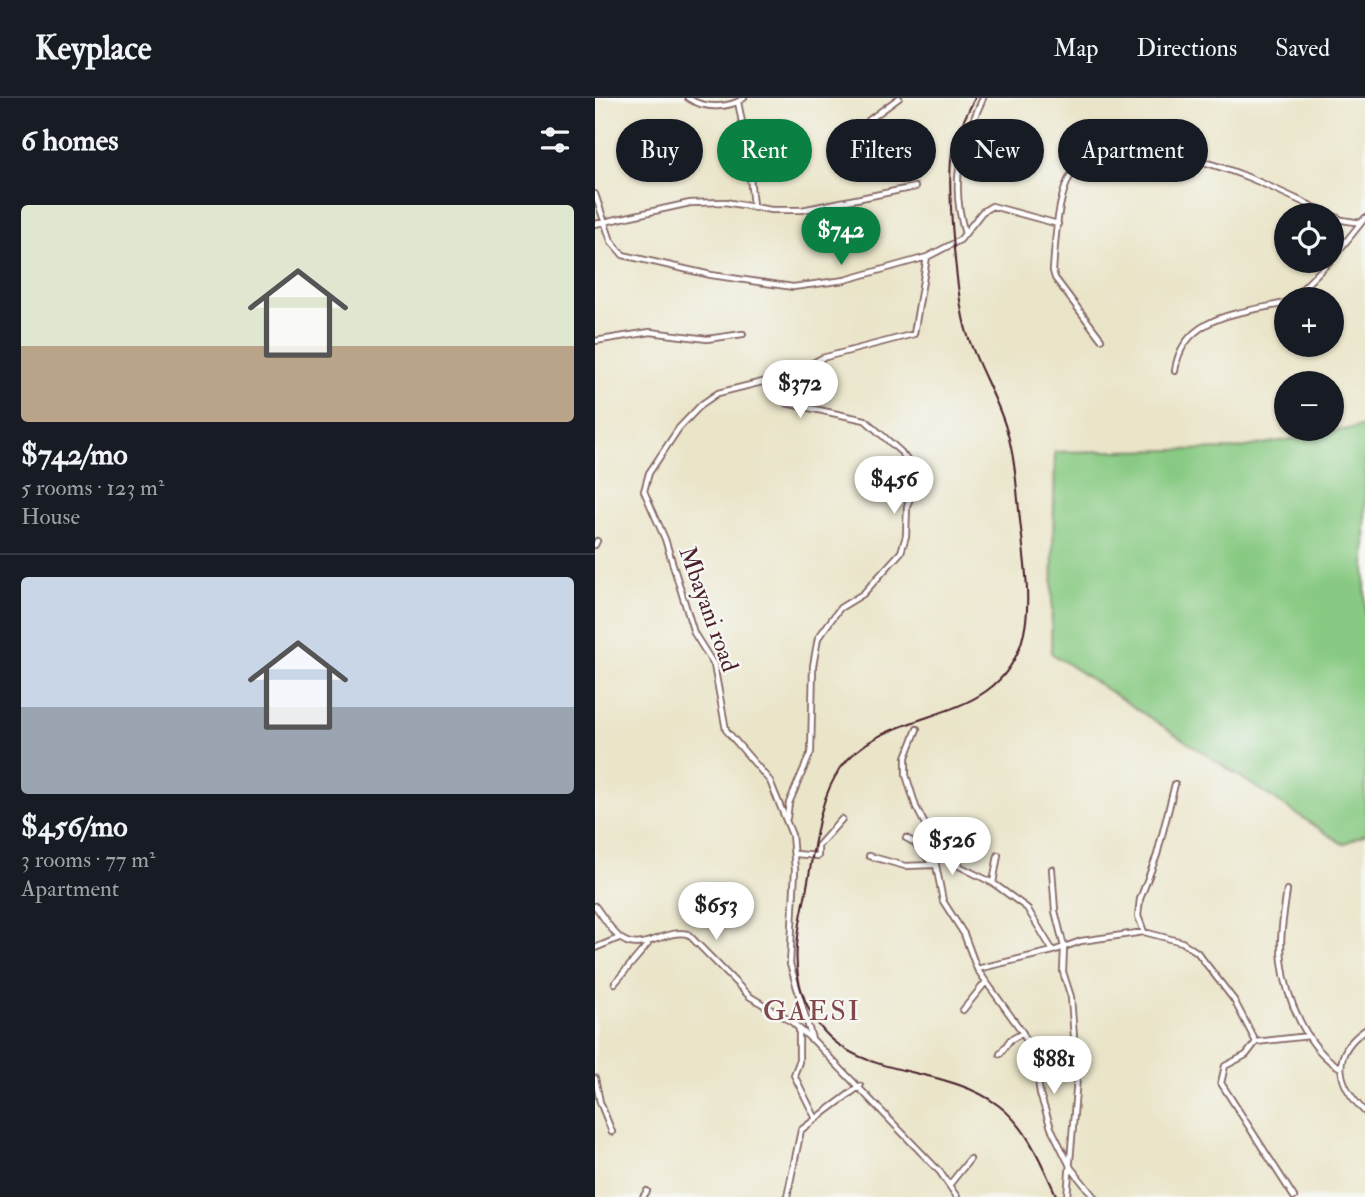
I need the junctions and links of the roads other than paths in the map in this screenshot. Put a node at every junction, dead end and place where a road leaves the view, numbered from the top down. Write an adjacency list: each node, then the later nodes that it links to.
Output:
1 (688, 98): 5 (street)
2 (744, 98): 5 (street)
3 (899, 98): 6 (street)
4 (983, 98): 14 (street)
5 (739, 102): 9 (street)
6 (870, 119)
7 (915, 187): 9 (street)
8 (595, 194): 11 (street)
9 (753, 206): 11 (street)
10 (1363, 220): 13 (street); 15 (street)
11 (605, 222): 12 (street); 16 (street)
12 (595, 224)
13 (1058, 224): 14 (street); 21 (street)
14 (965, 235): 16 (street)
15 (1344, 244)
16 (927, 257): 24 (street, Mbayani road)
17 (1318, 273): 18 (street)
18 (1304, 287)
19 (1274, 305): 23 (street)
20 (743, 334): 22 (street)
21 (1101, 339)
22 (595, 341)
23 (1175, 371)
24 (781, 378): 28 (street, Mbayani road); 28 (street)
25 (917, 729): 34 (street)
26 (1175, 784): 39 (street)
27 (842, 819): 31 (street)
28 (787, 820): 31 (street, Mbayani road)
29 (907, 838): 34 (street)
30 (950, 841): 36 (street)
31 (795, 854): 53 (street, Mbayani road)
32 (998, 855): 36 (street)
33 (869, 856): 34 (street)
34 (934, 866): 45 (street)
35 (1052, 869): 42 (street)
36 (993, 883): 44 (street)
37 (1287, 890): 52 (street)
38 (595, 906): 40 (street)
39 (1144, 932): 42 (street); 54 (street)
40 (619, 937): 41 (street); 43 (street)
41 (650, 942): 46 (street); 49 (street)
42 (1065, 947): 44 (street); 63 (street)
43 (595, 948)
44 (1053, 951): 45 (street)
45 (977, 970): 47 (street)
46 (615, 983)
47 (985, 983): 48 (street); 51 (street)
48 (963, 1010)
49 (799, 1028): 53 (street); 60 (street)
50 (1365, 1030): 56 (street)
51 (1023, 1033): 55 (street); 63 (street)
52 (1309, 1036): 54 (street); 56 (street)
53 (812, 1040): 58 (street)
54 (1256, 1042): 71 (street)
55 (1000, 1054)
56 (1341, 1068): 59 (street)
57 (595, 1079): 61 (street)
58 (860, 1086): 60 (street); 64 (street)
59 (1365, 1112)
60 (815, 1116): 67 (street)
61 (612, 1132)
62 (970, 1160): 64 (street)
63 (1071, 1168): 69 (street); 70 (street)
64 (950, 1184): 68 (street)
65 (647, 1191): 66 (street)
66 (643, 1197)
67 (786, 1197)
68 (957, 1197)
69 (1067, 1197)
70 (1094, 1197)
71 (1294, 1197)

